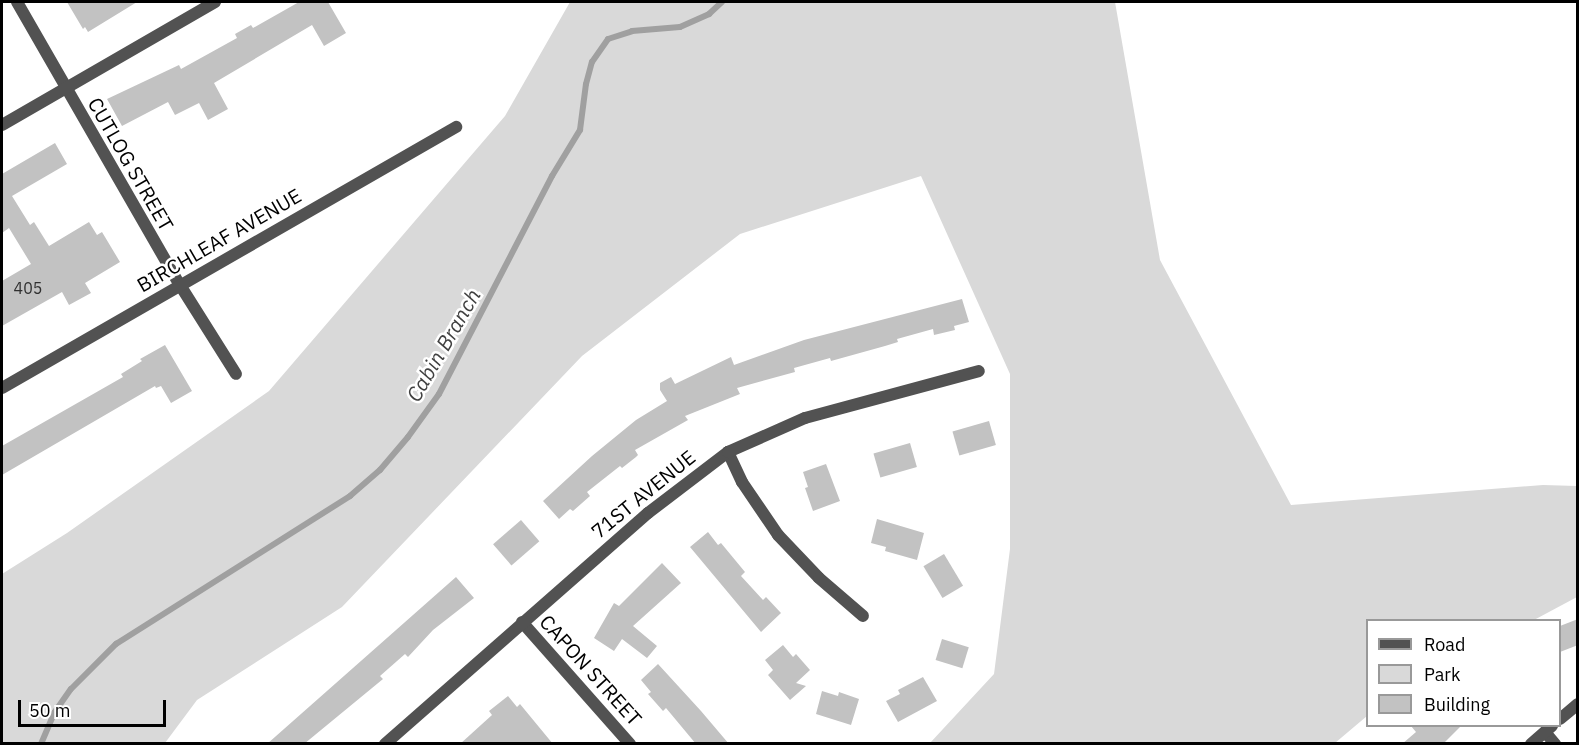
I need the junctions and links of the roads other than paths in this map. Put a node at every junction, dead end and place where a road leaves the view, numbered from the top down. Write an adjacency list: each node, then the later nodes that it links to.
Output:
1 (17, 2): 3 (street, CUTLOG STREET)
2 (215, 2): 3 (street)
3 (64, 88): 4 (street); 6 (street, CUTLOG STREET)
4 (2, 125)
5 (456, 127): 6 (street, BIRCHLEAF AVENUE)
6 (180, 285): 8 (street, CUTLOG STREET); 9 (street, BIRCHLEAF AVENUE)
7 (979, 371): 10 (street, 71ST AVENUE)
8 (236, 374)
9 (2, 388)
10 (728, 452): 11 (street); 12 (street, 71ST AVENUE)
11 (863, 616)
12 (522, 622): 16 (street, 71ST AVENUE); 17 (street, CAPON STREET)
13 (1578, 704): 14 (street)
14 (1561, 717)
15 (1548, 729): 18 (street); 19 (street)
16 (385, 744)
17 (630, 744)
18 (1531, 744)
19 (1555, 744)

